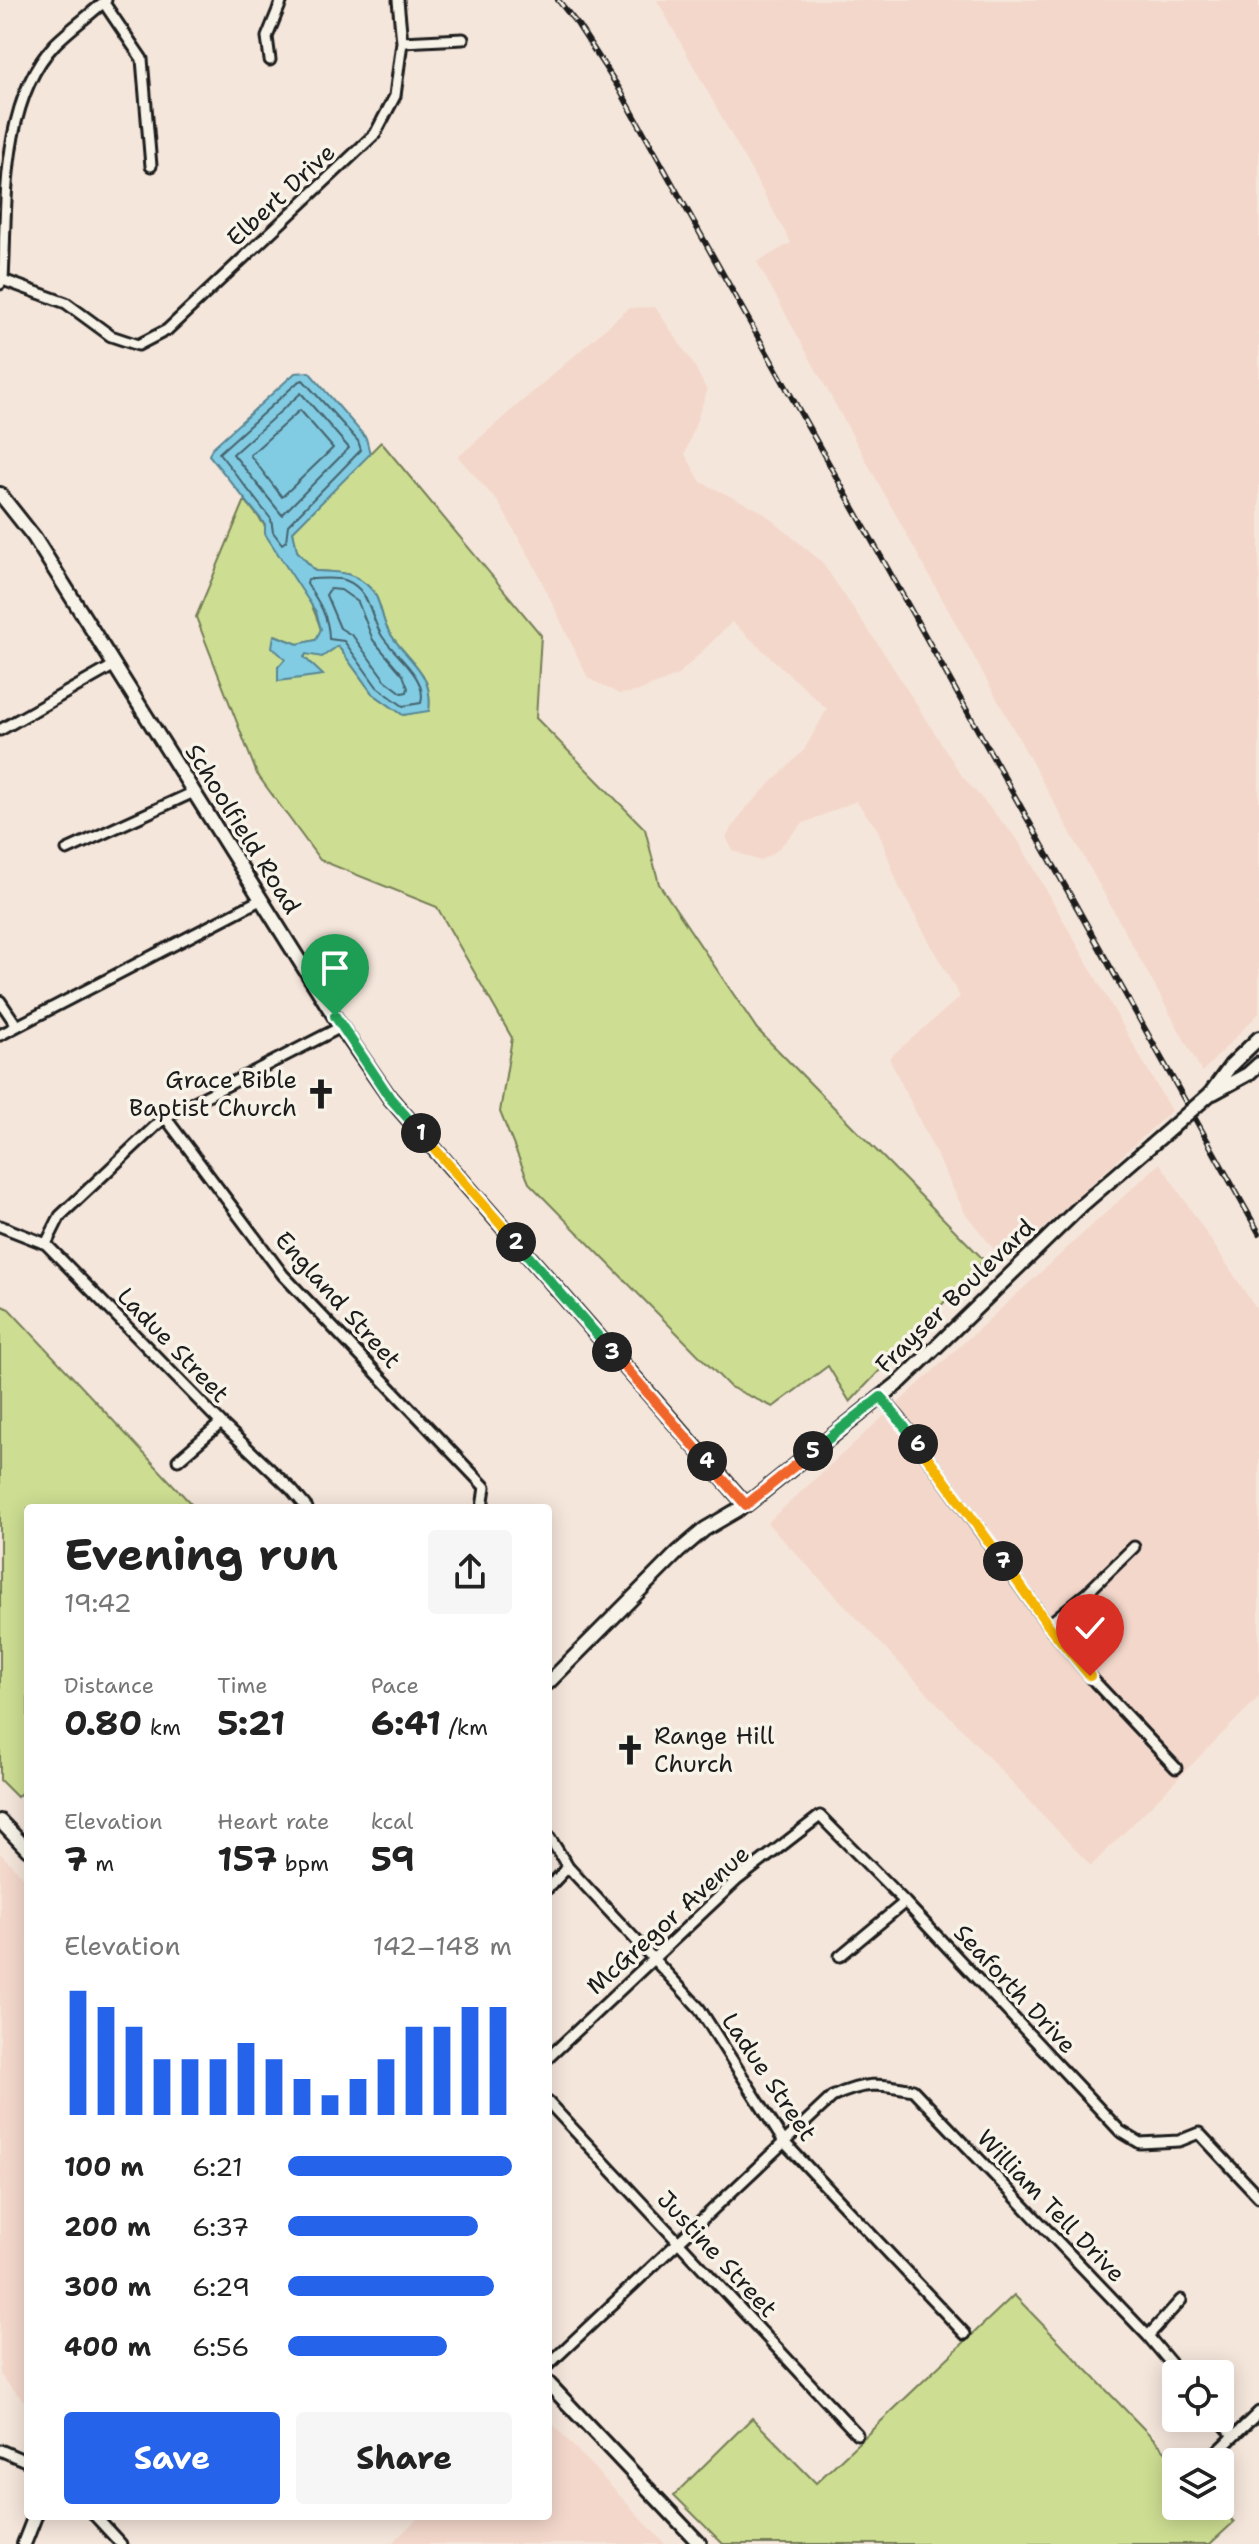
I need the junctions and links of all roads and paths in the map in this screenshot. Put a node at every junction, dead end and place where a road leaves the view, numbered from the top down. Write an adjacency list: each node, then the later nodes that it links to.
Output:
1 (282, 0): 6 (street)
2 (398, 0): 5 (street, Elbert Drive)
3 (105, 1): 7 (street); 8 (street)
4 (463, 39): 5 (street)
5 (402, 42): 9 (street, Elbert Drive)
6 (270, 60)
7 (5, 160): 9 (street)
8 (151, 166)
9 (1, 282)
10 (0, 494): 11 (main road, Schoolfield Road)
11 (113, 666): 12 (street); 13 (main road, Schoolfield Road)
12 (0, 730)
13 (194, 792): 14 (street); 15 (main road, Schoolfield Road)
14 (67, 850)
15 (262, 899): 17 (street); 18 (main road, Schoolfield Road)
16 (0, 1001): 17 (street)
17 (17, 1026): 19 (street)
18 (341, 1027): 23 (street); 31 (main road, Schoolfield Road)
19 (0, 1035)
20 (1259, 1038): 22 (main road)
21 (1259, 1064): 22 (main road)
22 (1210, 1094): 26 (main road, Frayser Boulevard, bridge)
23 (165, 1117): 25 (street); 30 (street, England Street)
24 (0, 1226): 25 (street, Ladue Street)
25 (46, 1244): 27 (street, Ladue Street)
26 (881, 1397): 31 (main road, Frayser Boulevard); 33 (street)
27 (221, 1423): 28 (street); 29 (street, Ladue Street)
28 (178, 1460)
29 (304, 1504)
30 (483, 1504)
31 (746, 1505): 34 (main road, Frayser Boulevard)
32 (1134, 1547): 33 (street)
33 (1048, 1625): 35 (street)
34 (552, 1679)
35 (1176, 1768)
36 (820, 1816): 42 (street, Seaforth Drive); 44 (street, McGregor Avenue)
37 (0, 1821): 39 (main road)
38 (552, 1841): 40 (street, Ladue Street)
39 (24, 1846)
40 (568, 1867): 41 (street); 44 (street, Ladue Street)
41 (552, 1884)
42 (905, 1902): 43 (street); 48 (street, Seaforth Drive)
43 (840, 1956)
44 (653, 1958): 45 (street, McGregor Avenue); 47 (street, Ladue Street)
45 (552, 2054)
46 (552, 2106): 49 (street, Justine Street)
47 (784, 2142): 49 (street); 51 (street, Ladue Street); 52 (street, William Tell Drive)
48 (1259, 2197)
49 (679, 2244): 54 (street); 58 (street, Justine Street)
50 (1181, 2300): 52 (street)
51 (965, 2334)
52 (1148, 2336): 53 (street, William Tell Drive)
53 (1168, 2360)
54 (552, 2361)
55 (552, 2387): 67 (main road)
56 (1259, 2412): 59 (street)
57 (1230, 2432): 59 (street)
58 (857, 2434)
59 (1234, 2436): 60 (street)
60 (1222, 2448)
61 (0, 2450): 62 (street)
62 (24, 2460)
63 (33, 2520): 65 (main road)
64 (99, 2520): 66 (street)
65 (24, 2544)
66 (121, 2544)
67 (700, 2544)

